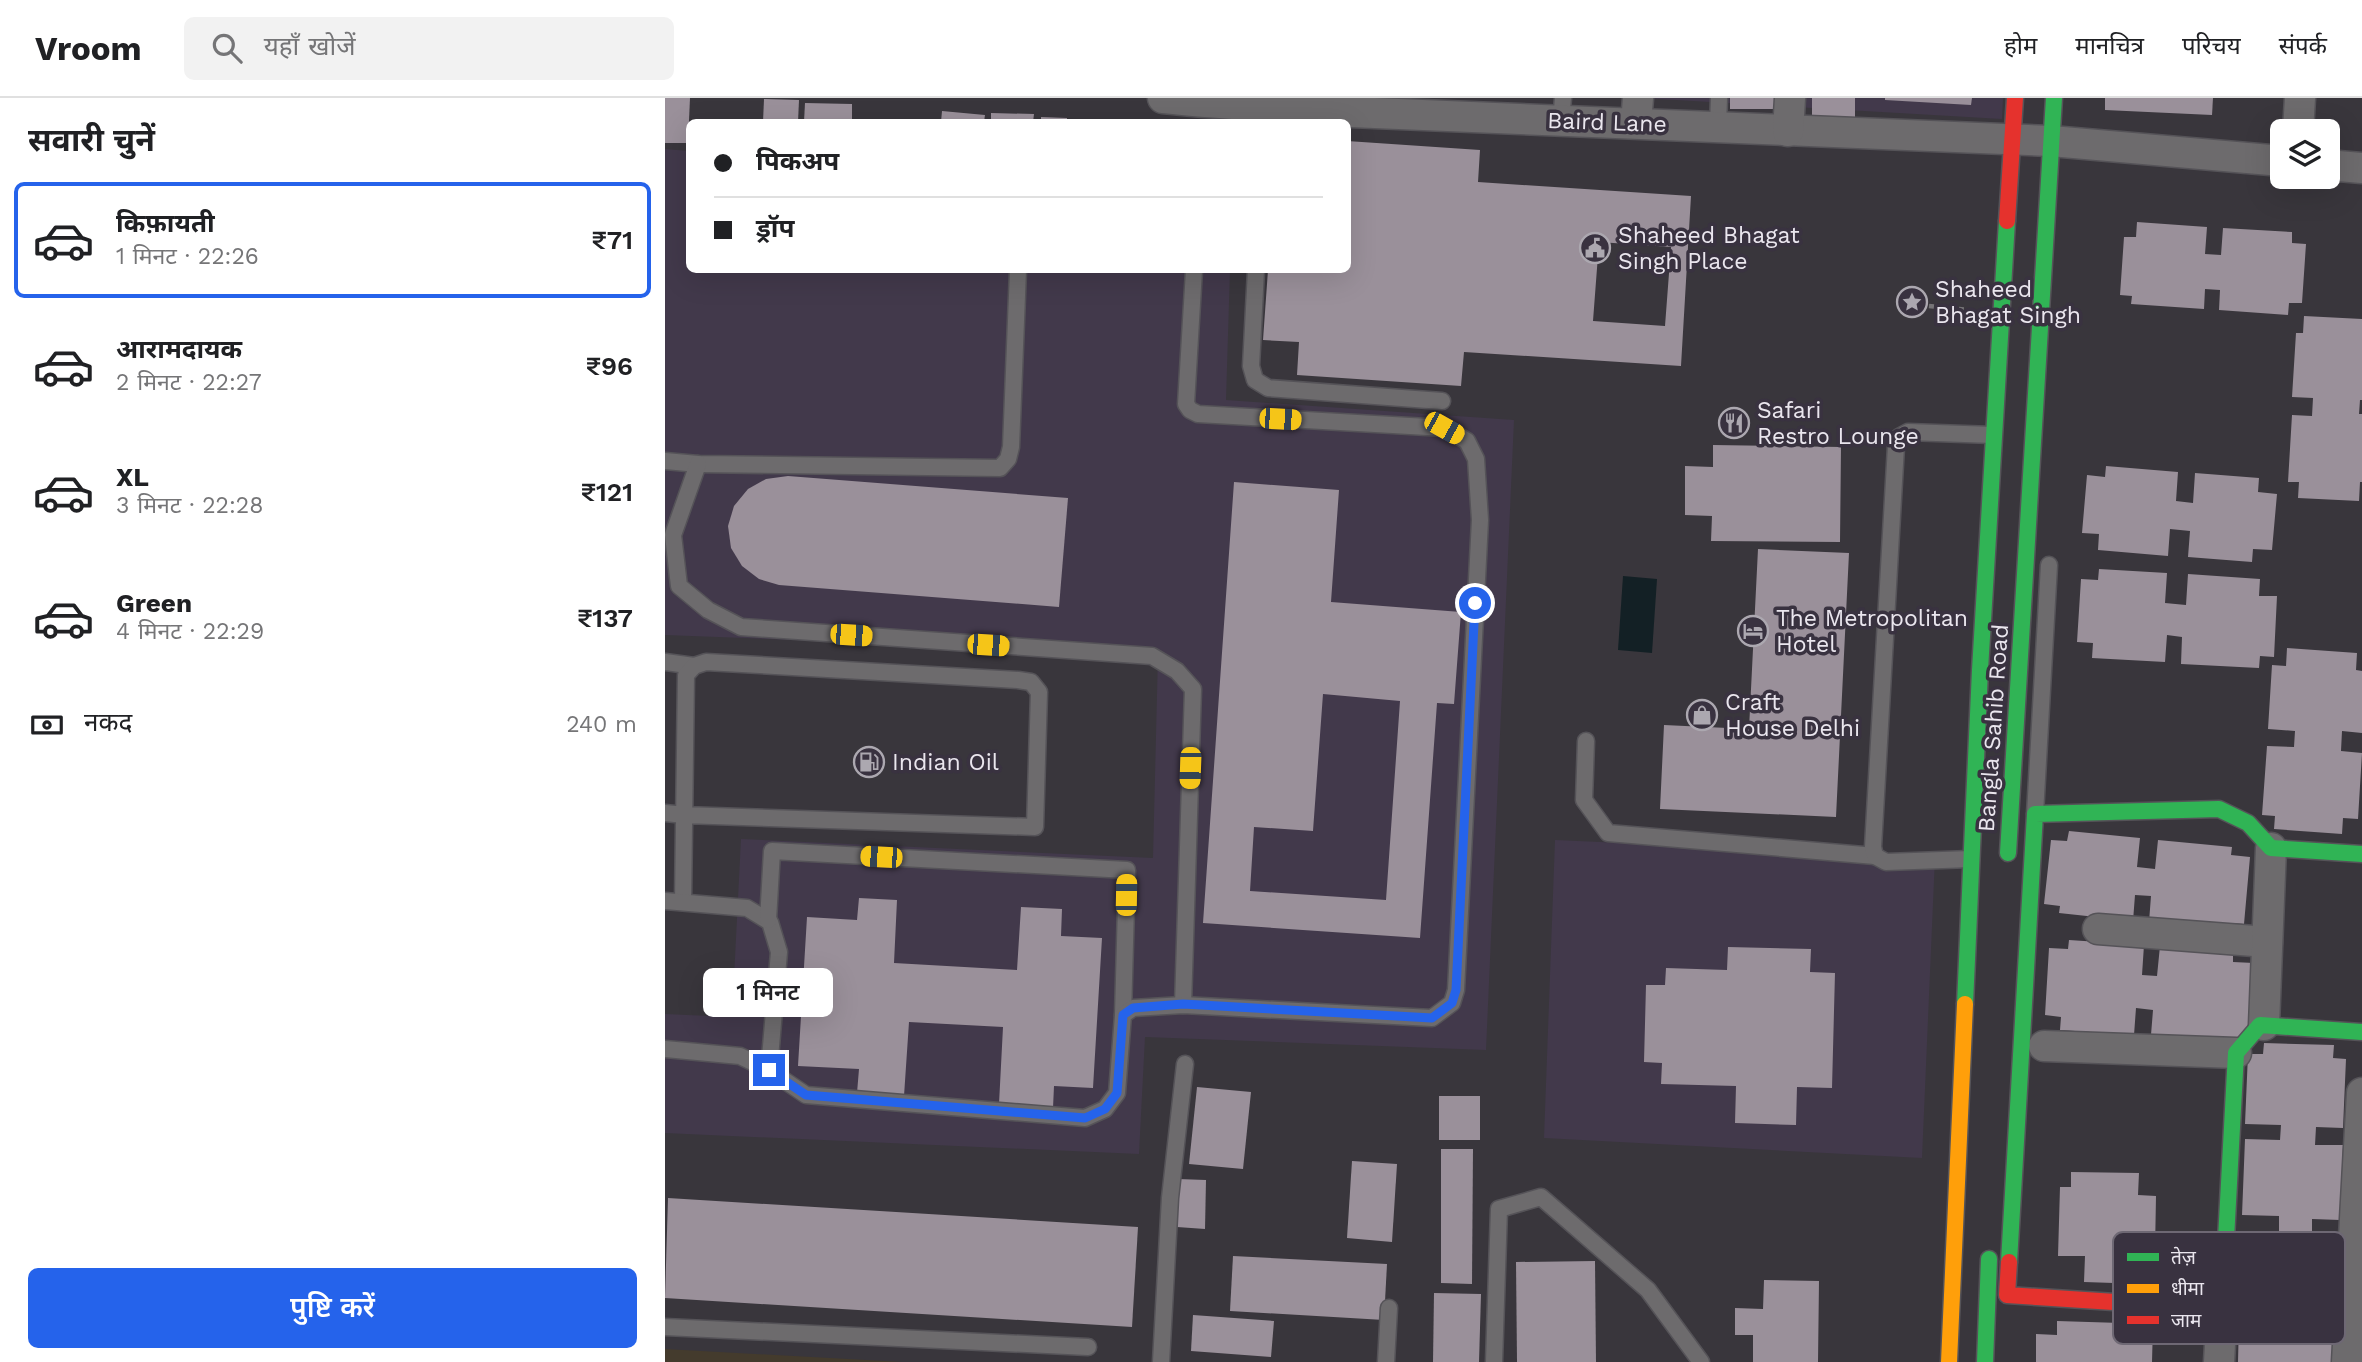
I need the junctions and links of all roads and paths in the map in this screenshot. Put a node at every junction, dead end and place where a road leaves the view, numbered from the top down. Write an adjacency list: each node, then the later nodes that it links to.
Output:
1 (1164, 98): 8 (street, Baird Lane)
2 (1790, 98): 14 (street)
3 (2015, 98): 15 (street, Bangla Sahib Road)
4 (2054, 98): 16 (street, Bangla Sahib Road)
5 (2300, 98): 13 (street)
6 (1327, 104): 7 (street, Baird Lane); 8 (street, Baird Lane)
7 (1400, 106): 9 (street, Baird Lane)
8 (1252, 108)
9 (1480, 108): 10 (street, Baird Lane)
10 (1562, 109): 11 (street, Baird Lane)
11 (1637, 110): 12 (street, Baird Lane)
12 (1718, 112): 14 (street, Baird Lane)
13 (2299, 119)
14 (1788, 131): 15 (street, Baird Lane)
15 (2012, 139): 16 (street, Baird Lane); 24 (street, Bangla Sahib Road)
16 (2051, 141): 17 (street, Baird Lane); 38 (street, Bangla Sahib Road)
17 (2270, 160)
18 (2340, 166): 19 (street)
19 (2362, 168)
20 (1018, 273): 26 (lane)
21 (1194, 273): 44 (lane)
22 (1256, 273): 23 (lane)
23 (1442, 401)
24 (1993, 435): 36 (lane); 37 (street, Bangla Sahib Road)
25 (665, 461): 26 (lane)
26 (698, 464): 44 (lane)
27 (2049, 565): 32 (lane)
28 (665, 662): 29 (lane)
29 (694, 666): 33 (lane); 33 (lane)
30 (1586, 741): 36 (lane)
31 (665, 813): 33 (lane)
32 (2035, 814): 34 (street); 56 (street)
33 (684, 815): 40 (lane)
34 (2271, 848): 35 (street); 43 (street)
35 (2362, 854)
36 (1875, 856): 37 (lane)
37 (1971, 859): 65 (street, Bangla Sahib Road)
38 (2007, 864)
39 (665, 901): 40 (lane)
40 (683, 902): 41 (lane)
41 (768, 920): 45 (lane); 52 (lane)
42 (2098, 929): 43 (street)
43 (2267, 942): 46 (street)
44 (1183, 1004): 45 (lane)
45 (1123, 1015): 52 (lane)
46 (2264, 1025): 47 (street); 50 (street)
47 (2362, 1032)
48 (2044, 1046): 50 (street)
49 (665, 1049): 52 (lane)
50 (2236, 1053): 54 (street)
51 (1185, 1064): 61 (lane)
52 (769, 1070)
53 (2362, 1093): 68 (street)
54 (2226, 1232)
55 (1990, 1238): 66 (street)
56 (2113, 1302)
57 (1389, 1308): 62 (lane)
58 (665, 1327): 60 (lane)
59 (2220, 1344): 67 (street)
60 (1088, 1347)
61 (1161, 1362)
62 (1386, 1362)
63 (1494, 1362): 64 (lane)
64 (1701, 1362)
65 (1948, 1362)
66 (1985, 1362)
67 (2219, 1362)
68 (2347, 1362)

